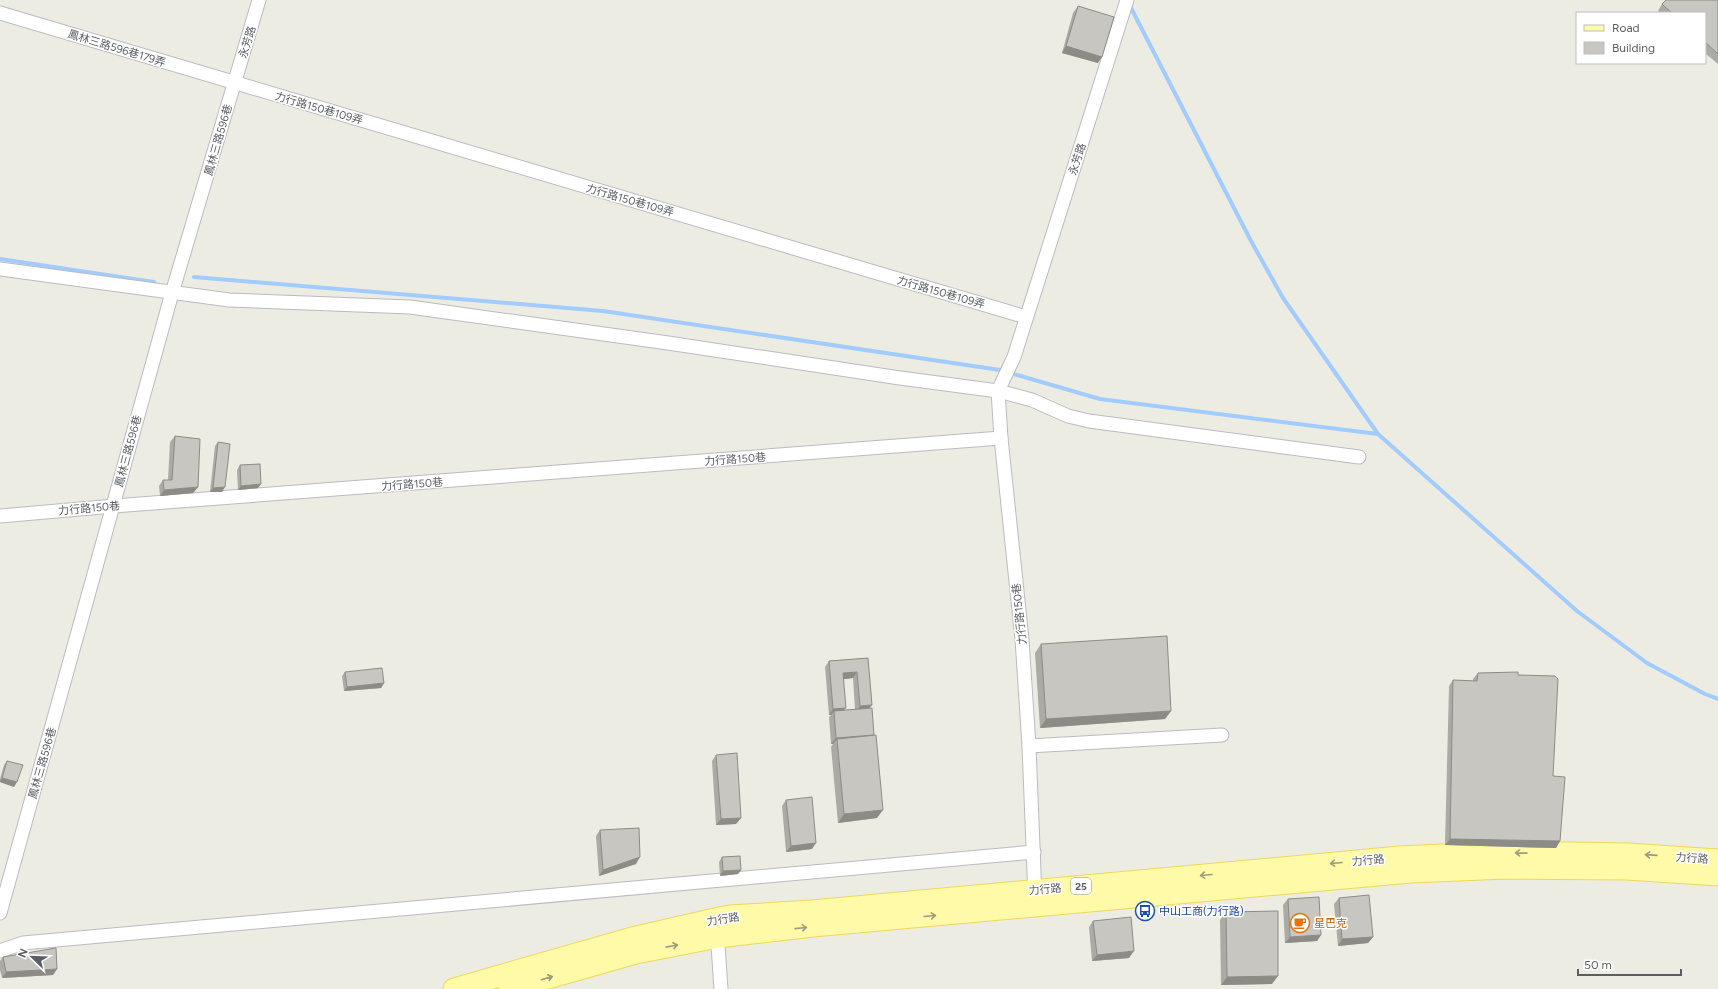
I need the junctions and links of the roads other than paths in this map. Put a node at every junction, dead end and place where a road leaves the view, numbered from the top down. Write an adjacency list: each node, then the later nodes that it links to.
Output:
1 (259, 0): 4 (street, 永芳路)
2 (1127, 0): 7 (street, 永芳路)
3 (0, 13): 4 (street, 鳳林三路596巷179弄)
4 (234, 83): 6 (street, 鳳林三路596巷); 7 (street, 力行路150巷109弄)
5 (0, 270): 6 (street)
6 (172, 293): 8 (street); 11 (street, 鳳林三路596巷)
7 (1026, 317): 8 (street)
8 (998, 390): 9 (street); 10 (street)
9 (1001, 438): 11 (street, 力行路150巷); 14 (street, 力行路150巷)
10 (1359, 457)
11 (114, 506): 12 (street, 力行路150巷); 19 (street, 鳳林三路596巷)
12 (0, 516)
13 (1222, 735): 14 (street)
14 (1029, 746): 15 (street, 力行路150巷)
15 (1034, 852): 18 (street, 力行路150巷); 21 (street)
16 (1718, 860): 18 (main road, 力行路 / 25, one-way to 18)
17 (1718, 875): 18 (main road, 力行路 / 25)
18 (1035, 898): 20 (main road, 力行路 / 25)
19 (0, 912)
20 (716, 928): 22 (main road, 力行路 / 25); 23 (main road, 力行路 / 25, one-way to 20); 24 (street)
21 (0, 951)
22 (454, 989)
23 (509, 989)
24 (721, 989)

